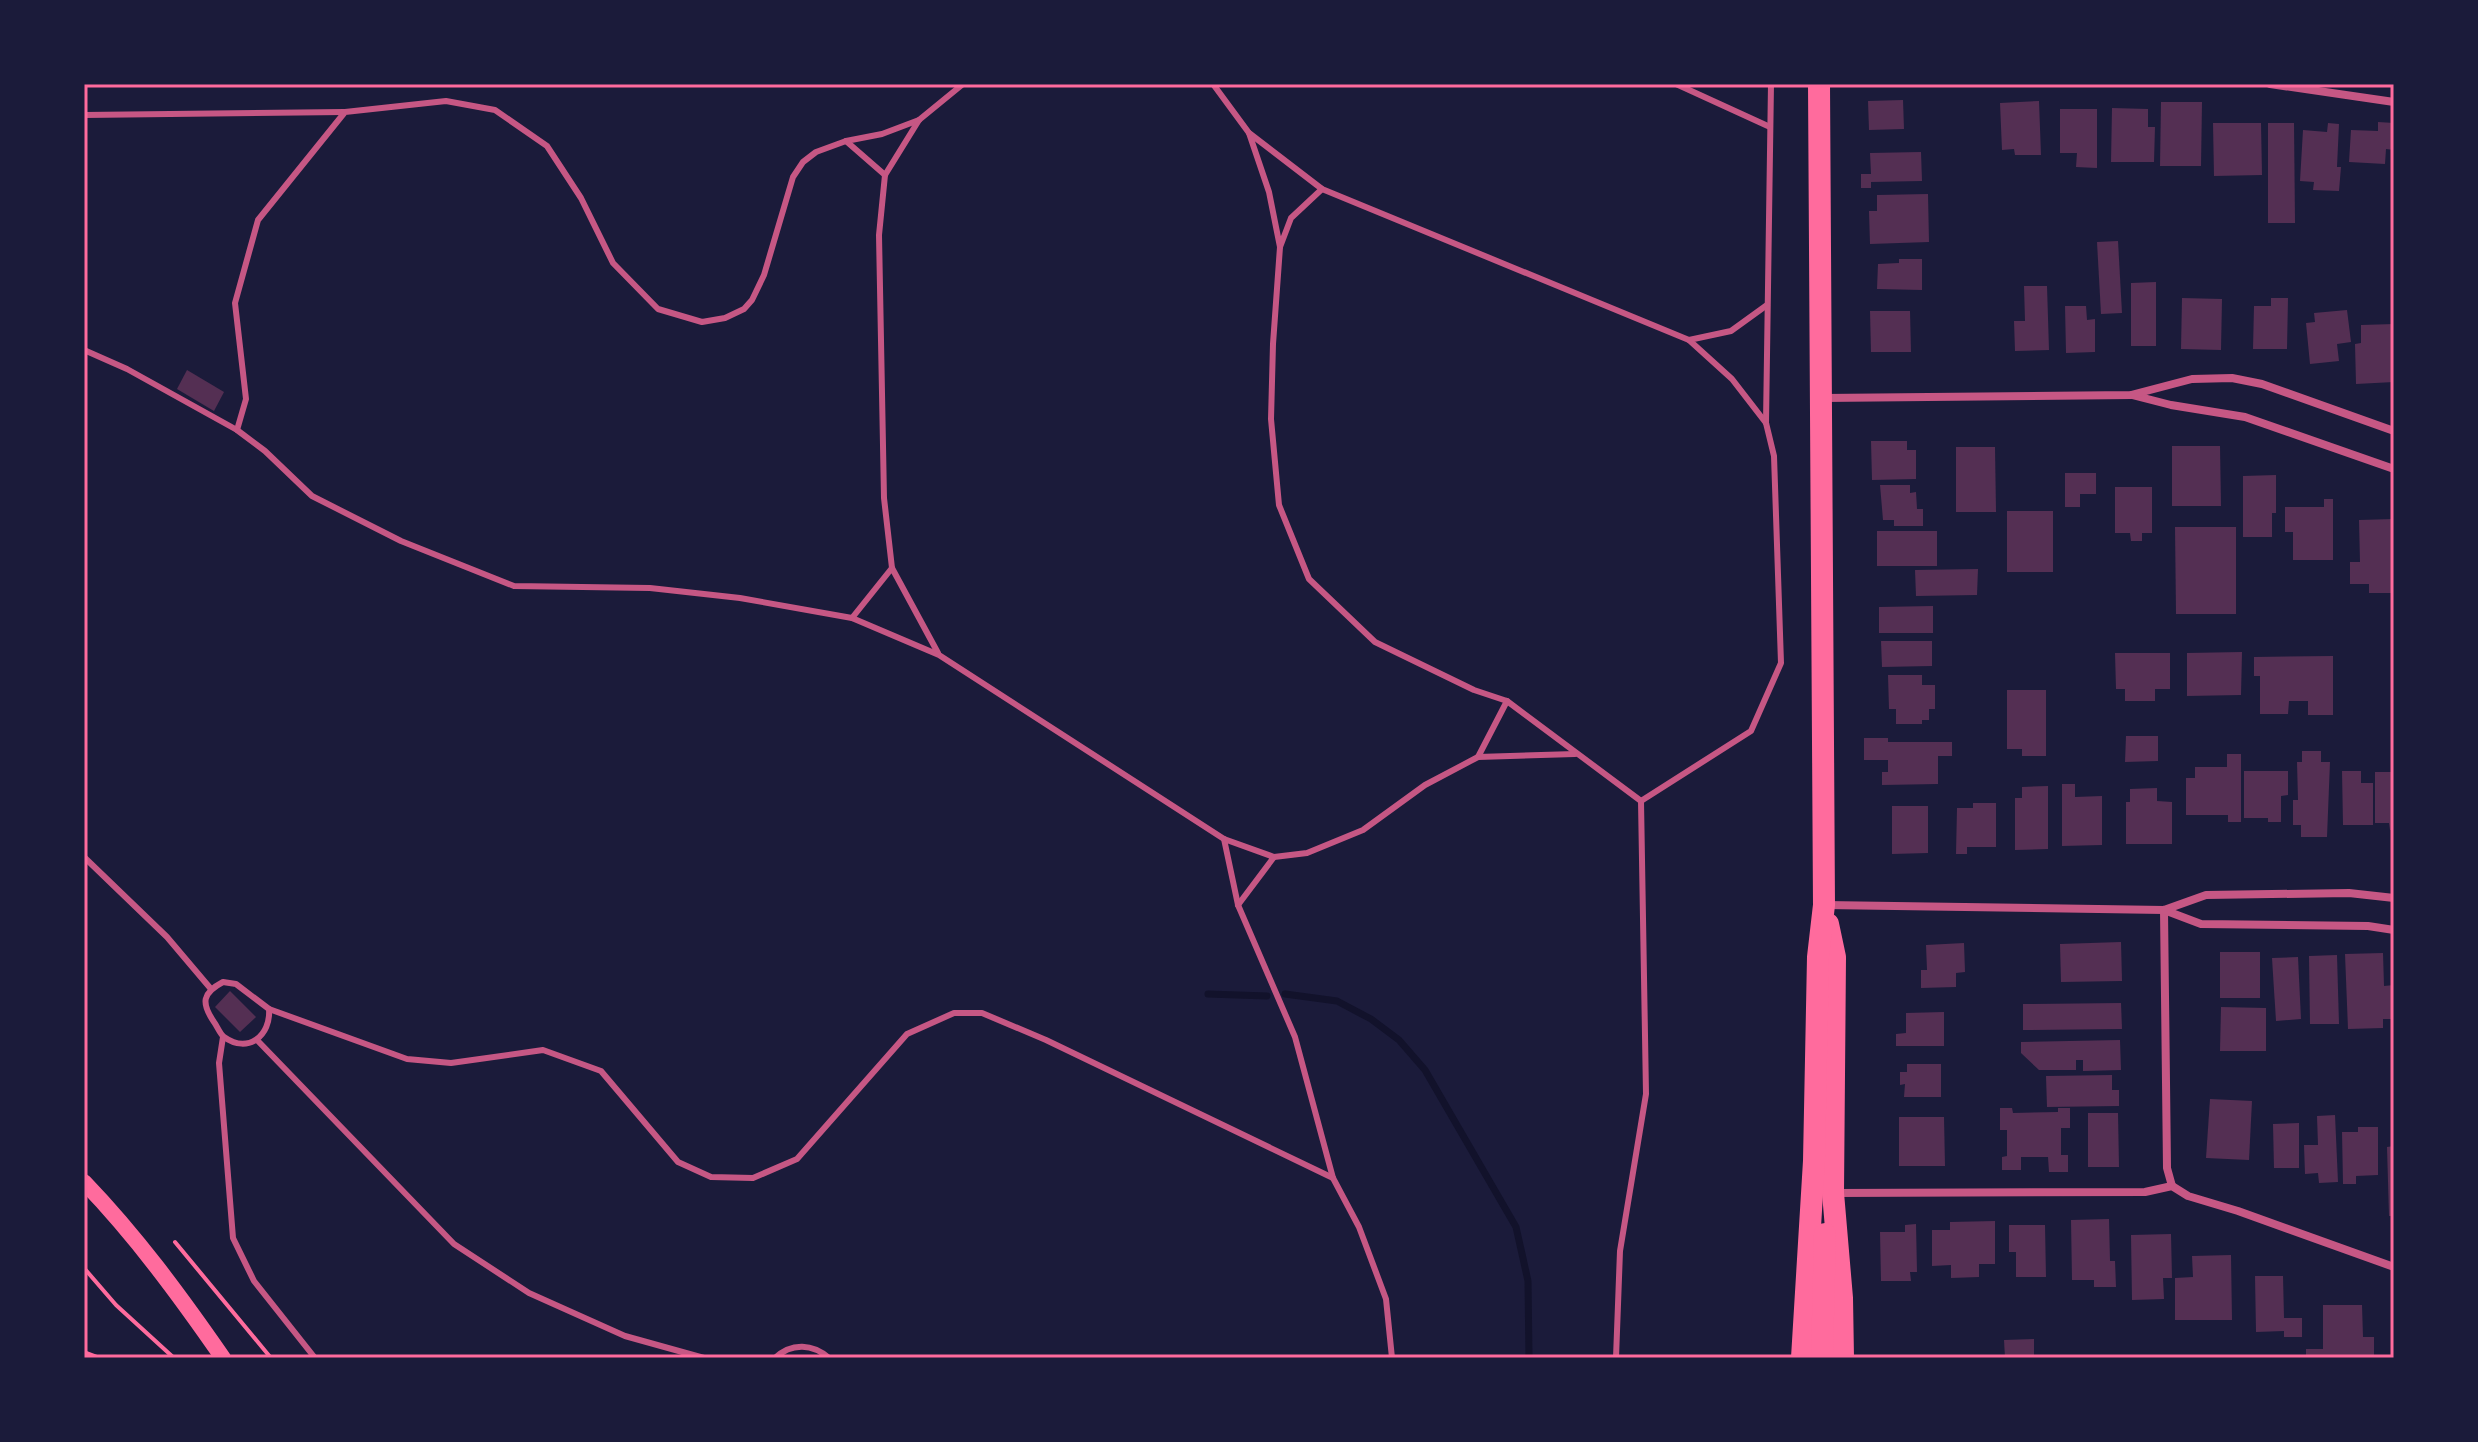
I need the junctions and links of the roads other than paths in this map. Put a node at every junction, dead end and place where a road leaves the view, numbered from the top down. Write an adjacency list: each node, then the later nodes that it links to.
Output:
1 (963, 84): 10 (lane)
2 (1213, 84): 12 (lane)
3 (1676, 84): 11 (lane)
4 (1771, 84): 11 (lane)
5 (1819, 84): 21 (highway)
6 (2270, 84): 7 (street)
7 (2394, 102)
8 (345, 112): 9 (lane); 13 (lane); 23 (lane)
9 (84, 115)
10 (919, 120): 13 (lane); 14 (lane)
11 (1770, 127): 17 (lane)
12 (1249, 133): 15 (lane); 16 (lane)
13 (846, 141): 14 (lane)
14 (885, 175): 26 (lane)
15 (1322, 189): 16 (lane); 18 (lane)
16 (1280, 247): 29 (lane)
17 (1767, 305): 18 (lane); 22 (lane)
18 (1689, 340): 22 (lane)
19 (84, 350): 23 (lane)
20 (2131, 395): 21 (street); 24 (street); 25 (street)
21 (1822, 398): 38 (highway)
22 (1766, 423): 32 (lane)
23 (237, 430): 27 (lane)
24 (2394, 431)
25 (2394, 469)
26 (892, 568): 27 (lane); 28 (lane)
27 (852, 618): 28 (lane)
28 (939, 655): 33 (lane)
29 (1507, 701): 30 (lane); 31 (lane)
30 (1575, 754): 31 (lane); 32 (lane)
31 (1478, 757): 35 (lane)
32 (1641, 801): 56 (lane)
33 (1224, 839): 35 (lane); 37 (lane)
34 (84, 857): 41 (lane)
35 (1274, 857): 37 (lane)
36 (2394, 898): 39 (street)
37 (1238, 905): 45 (lane)
38 (1824, 905): 39 (street); 48 (highway); 57 (highway)
39 (2164, 910): 40 (street); 47 (street)
40 (2394, 930)
41 (211, 989): 42 (lane); 43 (lane)
42 (269, 1009): 44 (lane); 45 (lane)
43 (223, 1037): 44 (lane); 51 (lane)
44 (257, 1040): 52 (lane)
45 (1333, 1178): 55 (lane)
46 (84, 1182): 50 (main road)
47 (2172, 1186): 48 (street); 49 (street)
48 (1833, 1193): 58 (highway); 59 (highway)
49 (2394, 1267)
50 (223, 1358)
51 (315, 1358)
52 (704, 1358)
53 (775, 1358): 54 (lane)
54 (829, 1358)
55 (1392, 1358)
56 (1616, 1358)
57 (1802, 1358)
58 (1822, 1358)
59 (1843, 1358)

